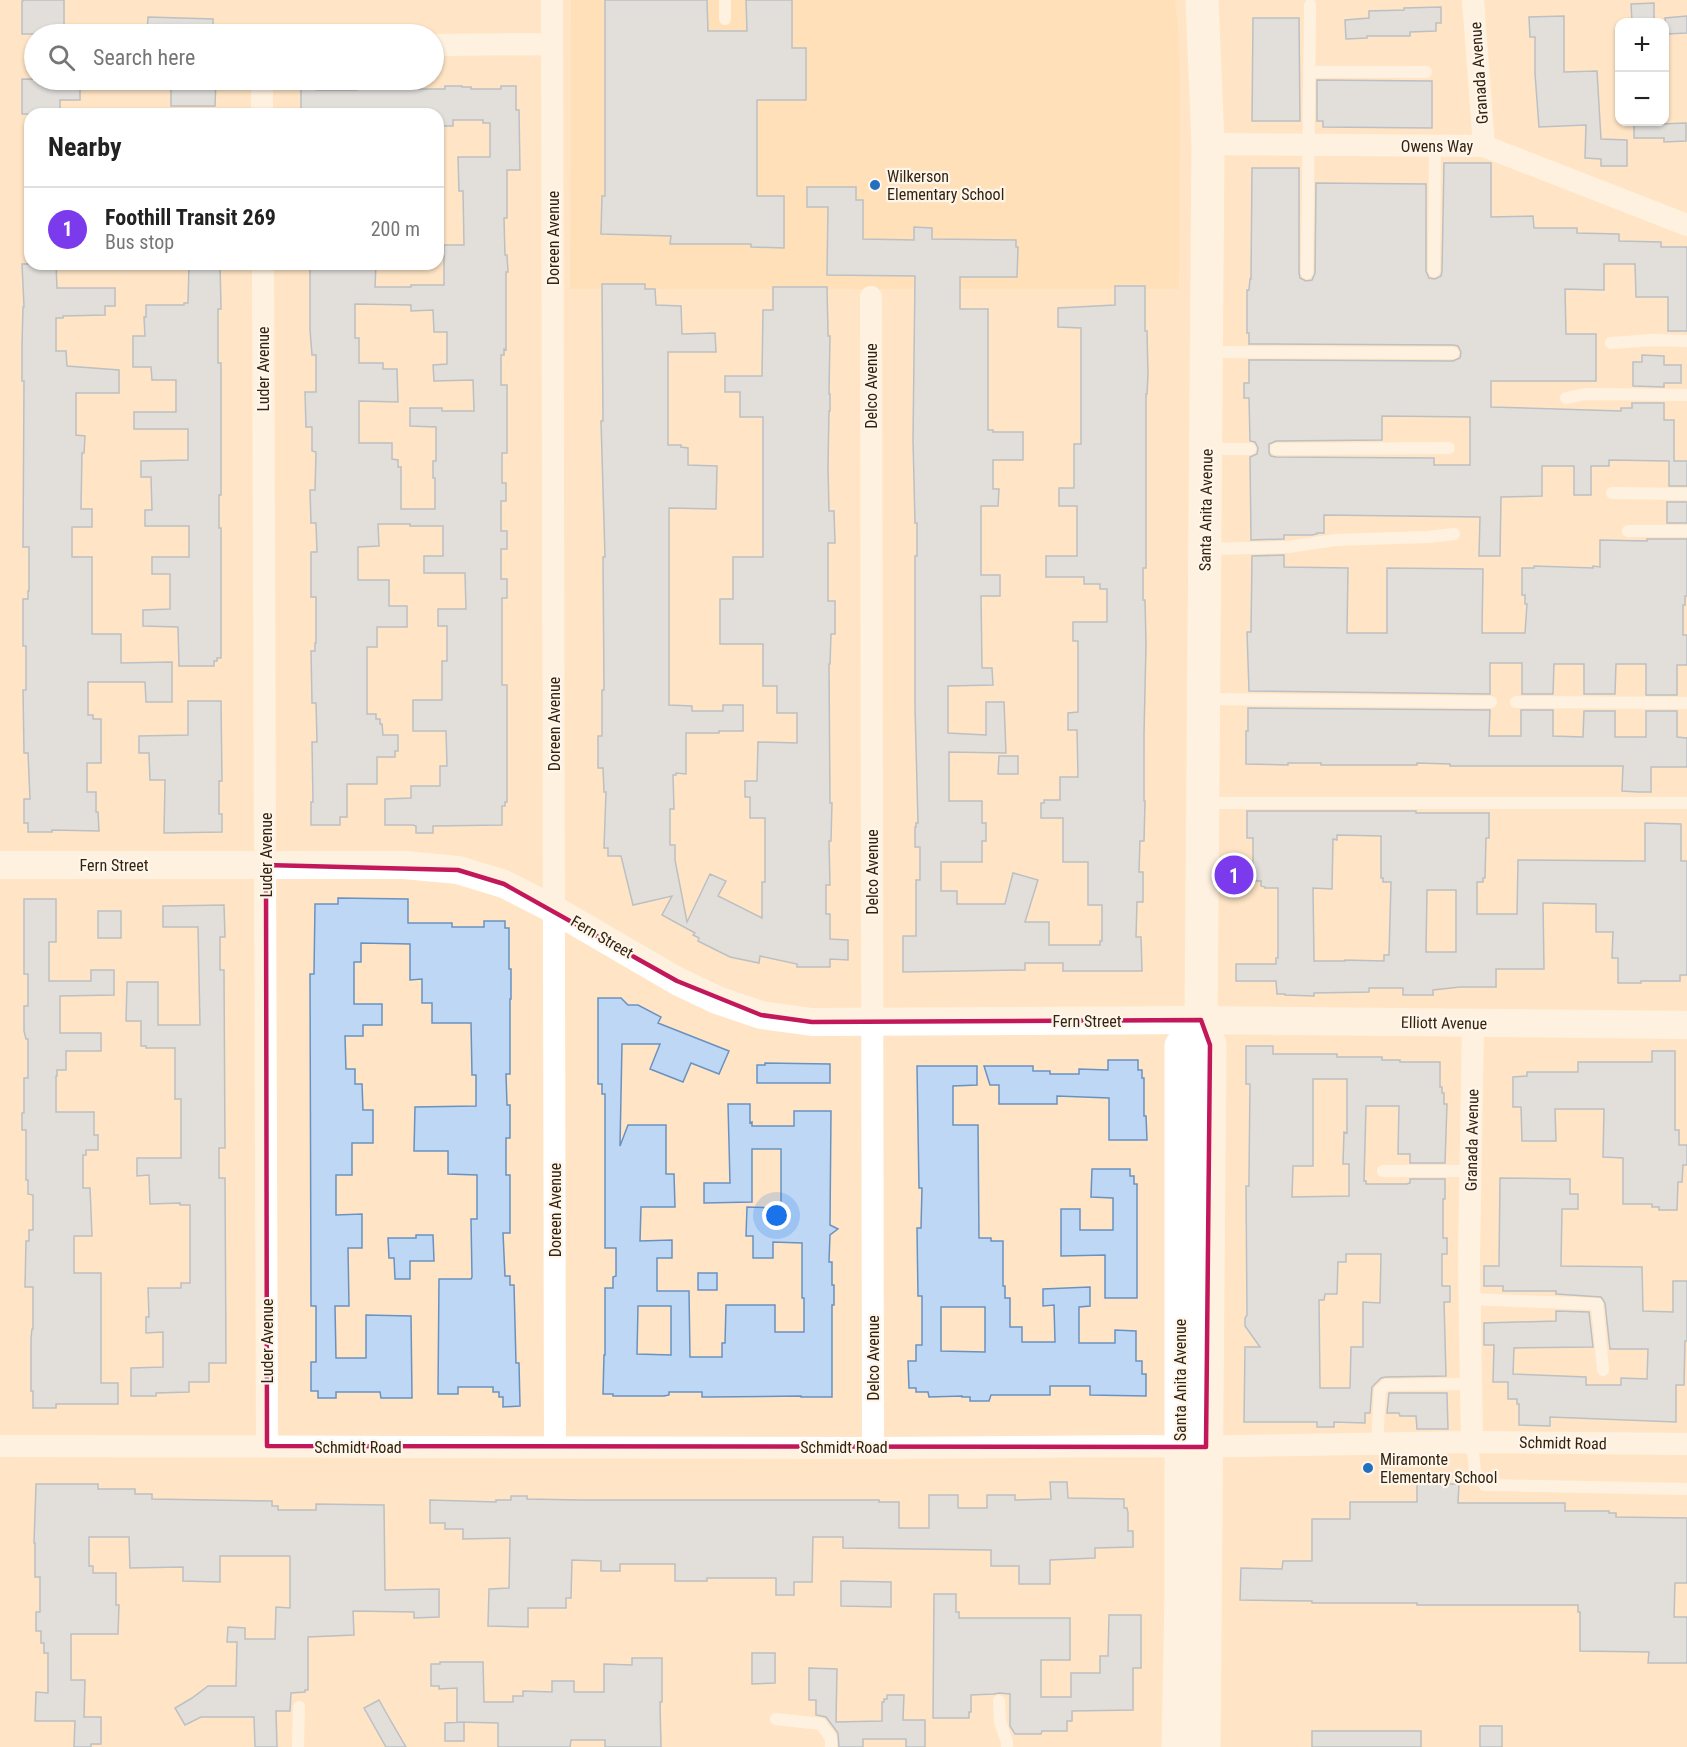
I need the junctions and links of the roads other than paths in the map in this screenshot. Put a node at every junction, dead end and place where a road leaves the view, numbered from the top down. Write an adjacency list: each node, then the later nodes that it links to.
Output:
1 (552, 0): 7 (street, Doreen Avenue)
2 (725, 0): 6 (lane)
3 (1202, 0): 13 (main road, Santa Anita Avenue)
4 (1473, 0): 16 (street, Granada Avenue)
5 (1310, 4): 9 (lane)
6 (725, 19)
7 (552, 44): 8 (street); 46 (street, Doreen Avenue)
8 (444, 45)
9 (1309, 72): 10 (lane); 14 (lane)
10 (1426, 72)
11 (262, 90): 12 (street)
12 (262, 108)
13 (1208, 144): 14 (street, Owens Way); 24 (main road, Santa Anita Avenue)
14 (1308, 145): 15 (street, Owens Way); 20 (lane)
15 (1435, 146): 16 (street, Owens Way); 19 (lane)
16 (1484, 146): 17 (street, Owens Way)
17 (1687, 225)
18 (263, 270): 44 (street, Luder Avenue)
19 (1434, 271)
20 (1307, 273)
21 (871, 297): 48 (street, Delco Avenue)
22 (1687, 341): 23 (lane)
23 (1611, 343)
24 (1208, 352): 25 (lane); 29 (main road, Santa Anita Avenue)
25 (1453, 353)
26 (1687, 394): 27 (lane)
27 (1566, 398)
28 (1449, 448): 31 (lane)
29 (1207, 449): 30 (lane); 37 (main road, Santa Anita Avenue)
30 (1250, 449)
31 (1276, 449)
32 (1612, 493): 33 (lane)
33 (1687, 494)
34 (1628, 531): 35 (lane)
35 (1687, 531)
36 (1454, 534): 37 (lane)
37 (1206, 549): 38 (main road, Santa Anita Avenue)
38 (1204, 699): 39 (lane); 42 (main road, Santa Anita Avenue)
39 (1491, 702)
40 (1516, 702): 41 (lane)
41 (1687, 703)
42 (1204, 803): 43 (lane); 47 (main road, Santa Anita Avenue)
43 (1687, 803)
44 (266, 865): 45 (street, Fern Street); 46 (street, Fern Street); 60 (street, Luder Avenue)
45 (0, 866)
46 (555, 910): 48 (street, Fern Street); 61 (street, Doreen Avenue)
47 (1202, 1020): 48 (street, Fern Street); 49 (street, Elliott Avenue); 62 (main road, Santa Anita Avenue)
48 (872, 1021): 63 (street, Delco Avenue)
49 (1473, 1024): 50 (street, Elliott Avenue); 52 (street, Granada Avenue)
50 (1687, 1025)
51 (1383, 1171): 52 (lane)
52 (1472, 1171): 53 (street, Granada Avenue)
53 (1469, 1299): 54 (lane); 55 (street, Granada Avenue)
54 (1603, 1370)
55 (1471, 1384): 56 (street, Granada Avenue); 57 (lane)
56 (1472, 1442): 57 (street, Schmidt Road); 58 (street, Schmidt Road); 64 (lane)
57 (1377, 1444): 62 (street, Schmidt Road)
58 (1687, 1444)
59 (0, 1446): 60 (street, Schmidt Road)
60 (267, 1446): 61 (street, Schmidt Road)
61 (555, 1447): 63 (street, Schmidt Road)
62 (1193, 1447): 63 (street, Schmidt Road); 71 (main road, Santa Anita Avenue); 72 (main road, Santa Anita Avenue)
63 (873, 1448)
64 (1687, 1489)
65 (999, 1701): 70 (lane)
66 (299, 1707): 68 (lane)
67 (776, 1719): 69 (lane)
68 (298, 1747)
69 (831, 1747)
70 (1007, 1747)
71 (1178, 1747)
72 (1204, 1747)

